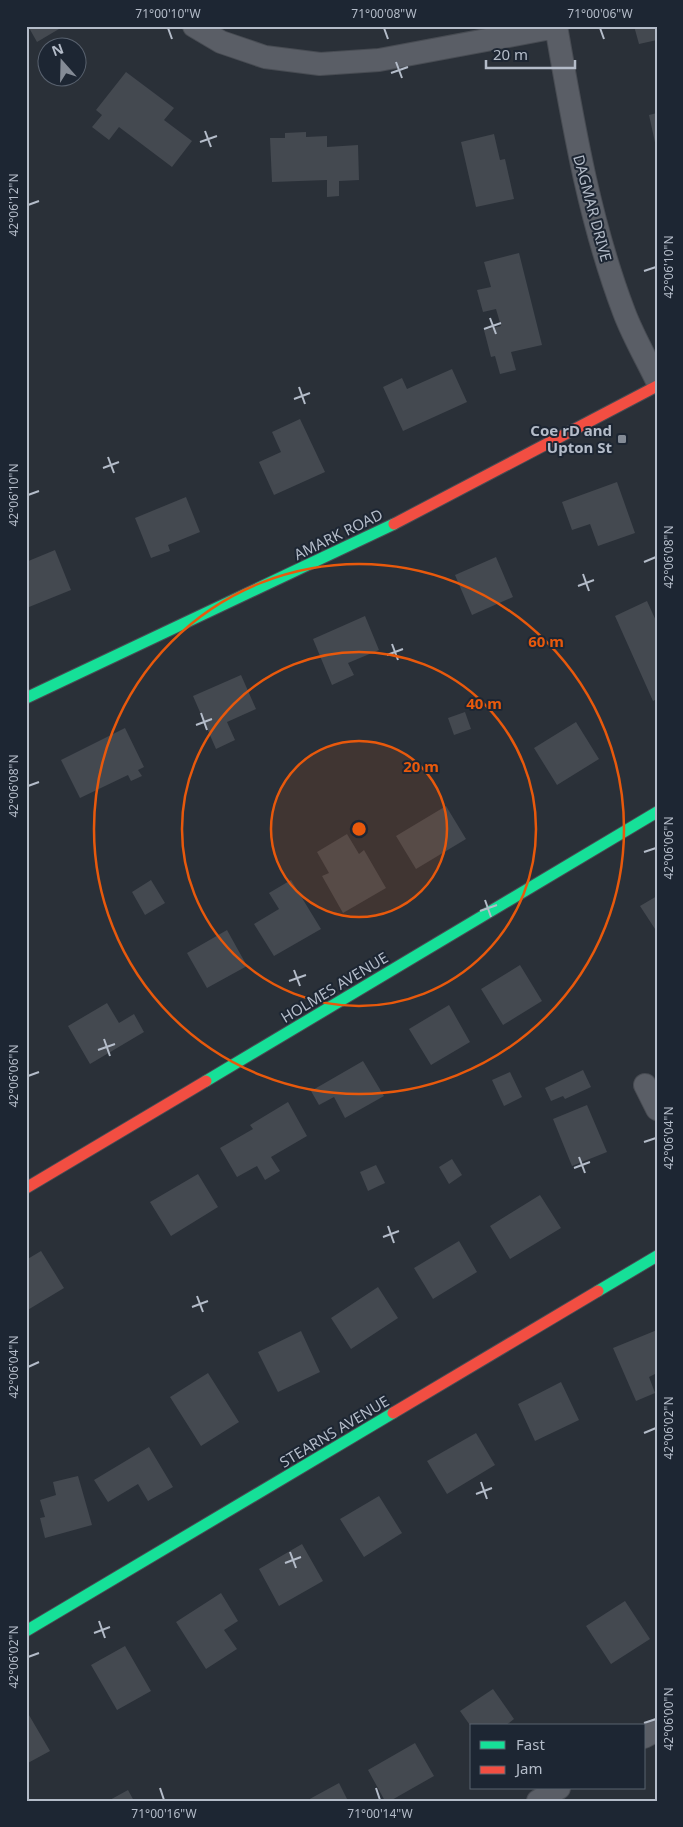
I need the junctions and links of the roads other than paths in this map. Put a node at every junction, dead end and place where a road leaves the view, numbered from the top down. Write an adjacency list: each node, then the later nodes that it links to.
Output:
1 (194, 26): 2 (street)
2 (556, 26): 3 (street, DAGMAR DRIVE)
3 (657, 381)
4 (657, 386): 5 (street, AMARK ROAD)
5 (26, 698)
6 (657, 812): 9 (street, HOLMES AVENUE)
7 (645, 1085): 8 (street)
8 (657, 1109)
9 (26, 1188)
10 (657, 1256): 11 (street, STEARNS AVENUE)
11 (26, 1631)
12 (556, 1790): 13 (street)
13 (538, 1801)

